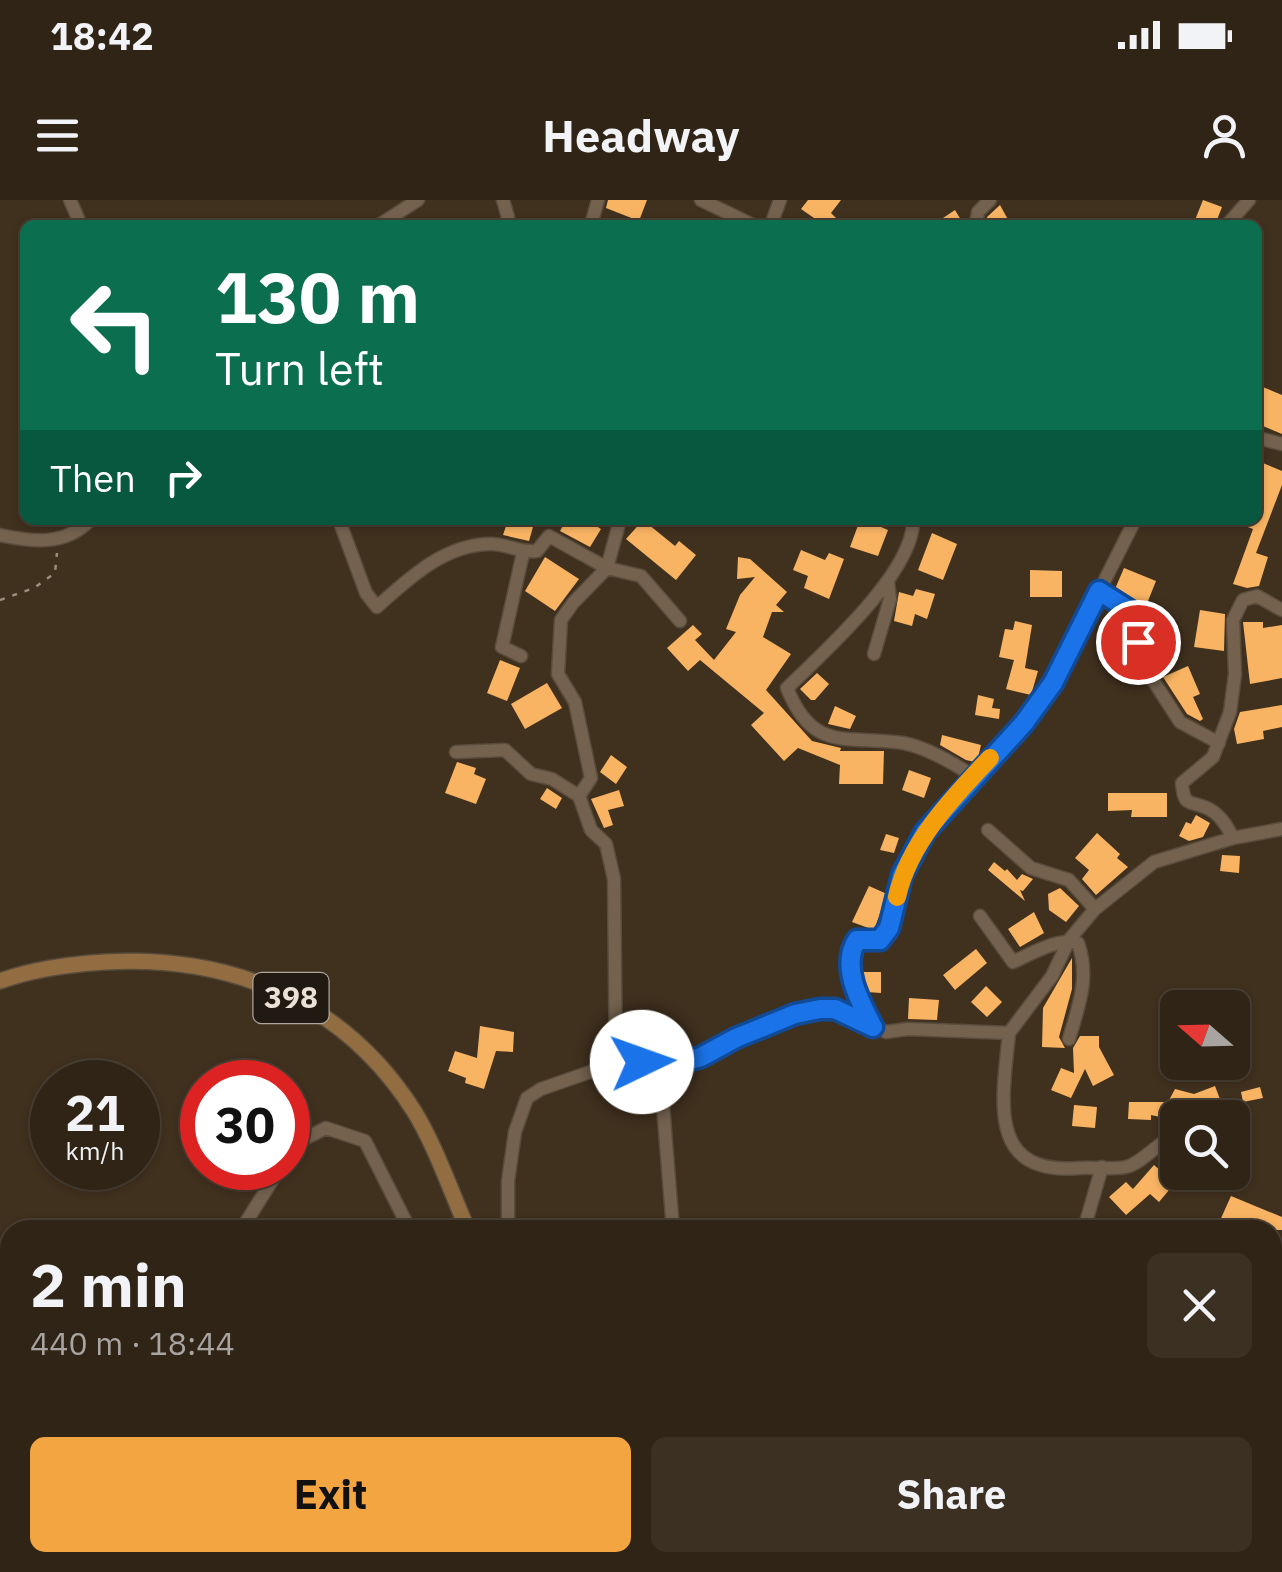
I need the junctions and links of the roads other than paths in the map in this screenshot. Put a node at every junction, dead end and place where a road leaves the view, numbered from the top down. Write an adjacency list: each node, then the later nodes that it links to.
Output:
1 (418, 200): 5 (street)
2 (701, 200): 6 (street)
3 (990, 200): 7 (street)
4 (1249, 200): 8 (street)
5 (388, 220)
6 (743, 220)
7 (977, 220)
8 (1231, 220)
9 (85, 525): 14 (street)
10 (342, 525): 15 (street)
11 (619, 525): 16 (street)
12 (911, 525): 17 (street)
13 (1132, 525): 18 (street)
14 (0, 535)
15 (523, 553): 16 (street); 22 (street)
16 (607, 568): 20 (street); 26 (street)
17 (888, 582): 21 (street); 25 (street)
18 (1099, 591): 23 (street); 25 (street)
19 (1282, 610): 23 (street)
20 (680, 621)
21 (874, 654)
22 (521, 656)
23 (1218, 743): 29 (street)
24 (456, 752): 26 (street)
25 (973, 776): 34 (street)
26 (579, 796): 37 (street)
27 (1282, 829): 29 (street)
28 (988, 830): 30 (street)
29 (1233, 838): 30 (street)
30 (1095, 909): 32 (street)
31 (980, 916): 32 (street)
32 (1070, 940): 35 (street); 36 (street)
33 (0, 982): 45 (main road, 398)
34 (873, 1027): 35 (street); 38 (street)
35 (1010, 1032): 41 (street)
36 (1069, 1038)
37 (616, 1063): 38 (street); 46 (street)
38 (660, 1068): 47 (street)
39 (310, 1136): 44 (street)
40 (1160, 1144): 41 (street)
41 (1102, 1167): 48 (street)
42 (266, 1190): 43 (street)
43 (247, 1220)
44 (405, 1220)
45 (463, 1220)
46 (508, 1220)
47 (672, 1220)
48 (1087, 1220)

